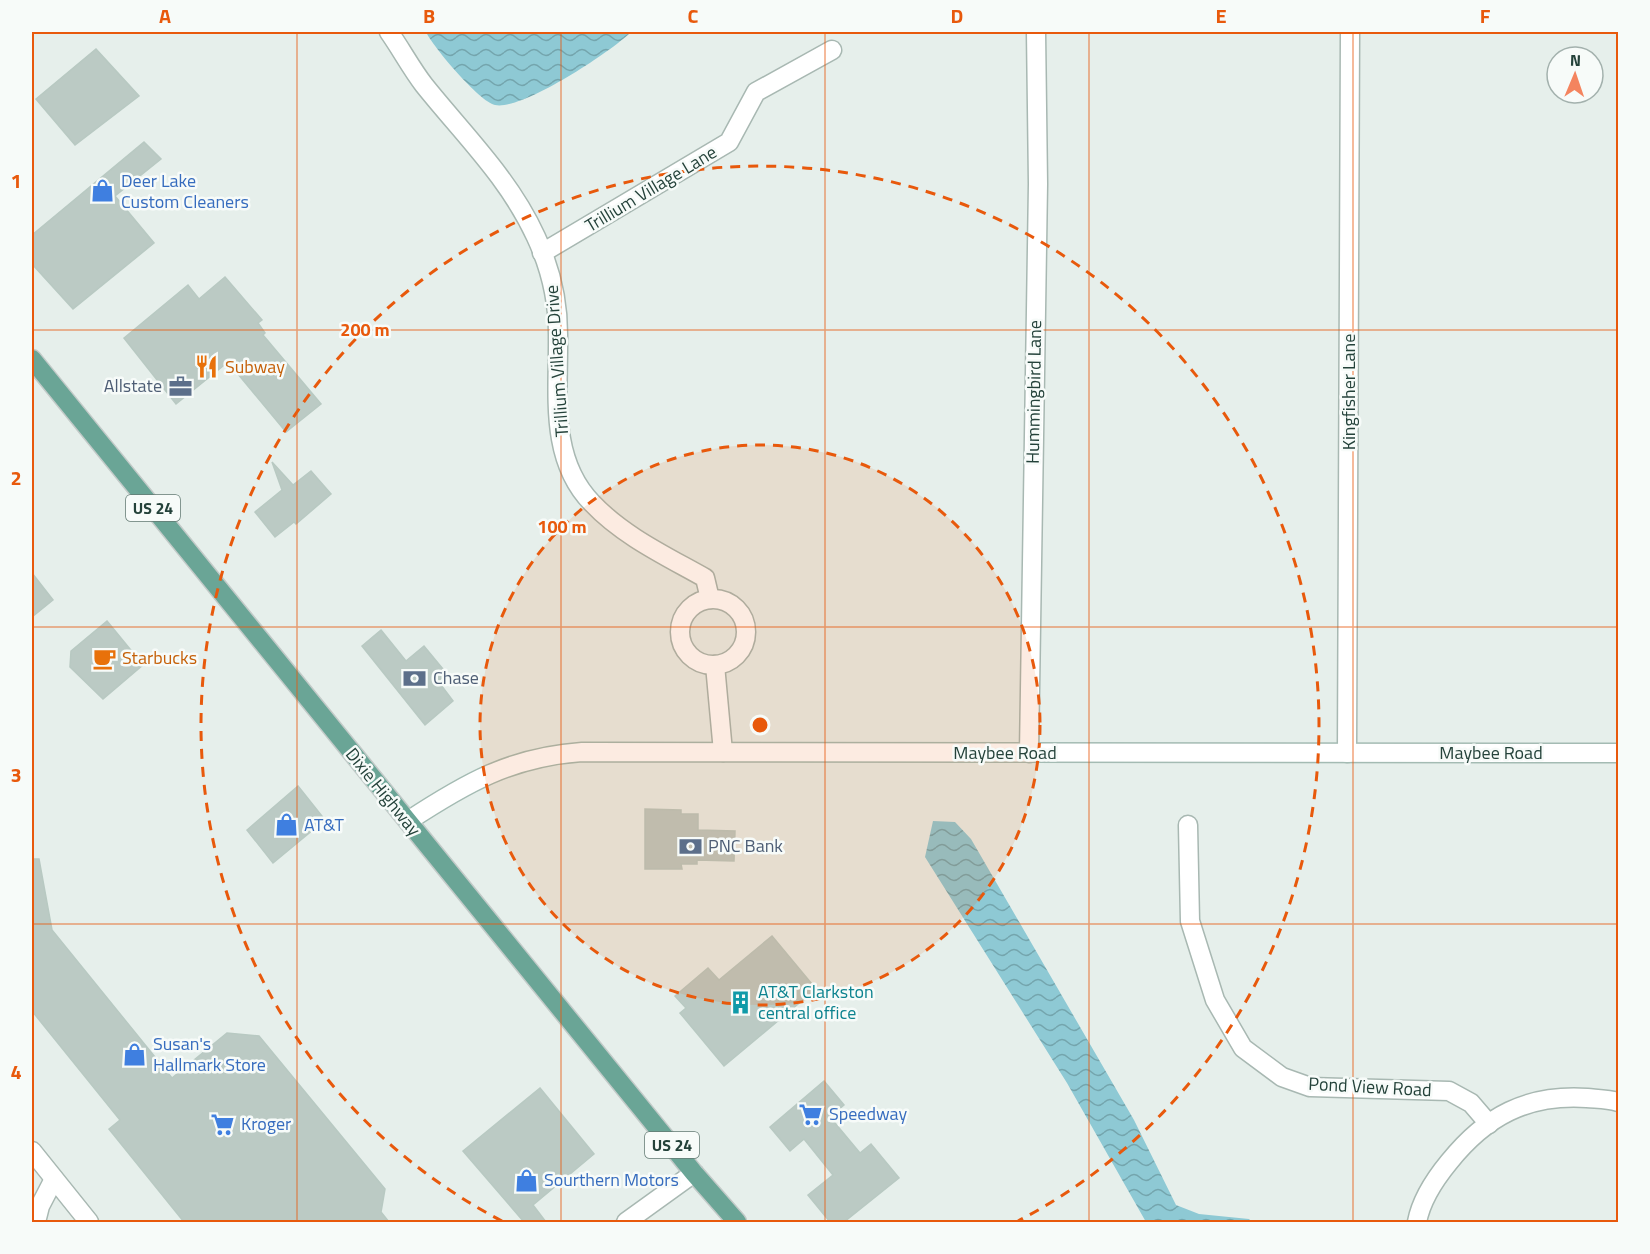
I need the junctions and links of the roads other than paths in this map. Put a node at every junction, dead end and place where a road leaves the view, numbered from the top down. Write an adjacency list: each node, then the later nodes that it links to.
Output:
1 (389, 32): 5 (street, Trillium Village Drive)
2 (1035, 32): 10 (street, Hummingbird Lane)
3 (1350, 32): 11 (street, Kingfisher Lane)
4 (832, 50): 5 (street, Trillium Village Lane)
5 (542, 253): 7 (street, Trillium Village Drive)
6 (32, 359): 13 (main road, Dixie Highway / US 24)
7 (710, 599): 8 (street); 8 (street)
8 (715, 665): 9 (street)
9 (723, 752): 10 (street, Maybee Road); 13 (street, Maybee Road)
10 (1029, 753): 11 (street, Maybee Road)
11 (1347, 753): 12 (street, Maybee Road)
12 (1618, 753)
13 (408, 821): 18 (main road, Dixie Highway / US 24)
14 (1188, 825): 16 (street, Pond View Road)
15 (1618, 1102): 16 (street)
16 (1489, 1124): 24 (street)
17 (32, 1150): 19 (street)
18 (694, 1173): 22 (street); 23 (main road, Dixie Highway / US 24)
19 (54, 1179): 20 (street); 21 (street)
20 (36, 1222)
21 (89, 1222)
22 (626, 1222)
23 (737, 1222)
24 (1417, 1222)

